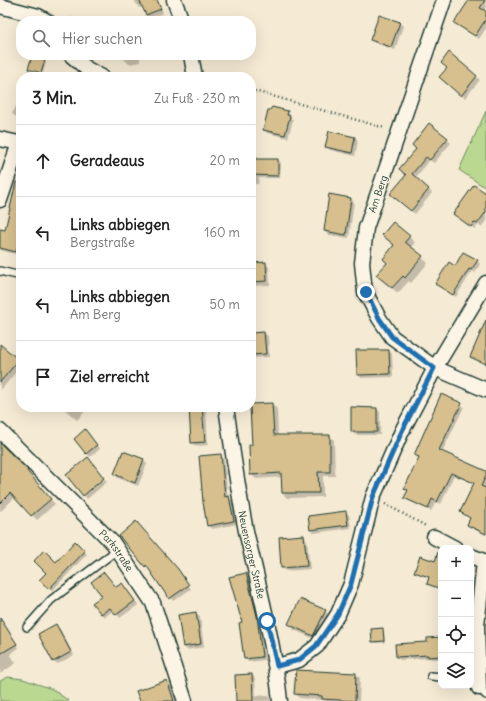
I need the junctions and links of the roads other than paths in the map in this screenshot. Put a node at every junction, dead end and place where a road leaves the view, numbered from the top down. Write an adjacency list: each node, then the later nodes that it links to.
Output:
1 (444, 0): 17 (street, Am Berg)
2 (176, 1): 5 (street)
3 (0, 6): 4 (street)
4 (38, 16)
5 (180, 16)
6 (77, 60): 8 (street)
7 (192, 60): 9 (street)
8 (93, 72)
9 (193, 72)
10 (0, 139): 11 (street)
11 (16, 142)
12 (16, 154): 13 (street)
13 (0, 200)
14 (0, 270): 15 (lane)
15 (16, 275)
16 (486, 283): 17 (street)
17 (434, 368): 18 (street, Am Berg); 27 (street)
18 (486, 390)
19 (227, 412): 27 (street, Neuensorger Straße)
20 (0, 431): 23 (street, Parkstraße)
21 (434, 538): 22 (street)
22 (449, 545)
23 (117, 550): 26 (lane); 31 (street, Parkstraße)
24 (474, 557): 25 (street)
25 (485, 562): 30 (street)
26 (27, 627)
27 (277, 666): 32 (street, Neuensorger Straße)
28 (431, 676): 29 (lane)
29 (438, 677)
30 (480, 689)
31 (185, 701)
32 (280, 701)

